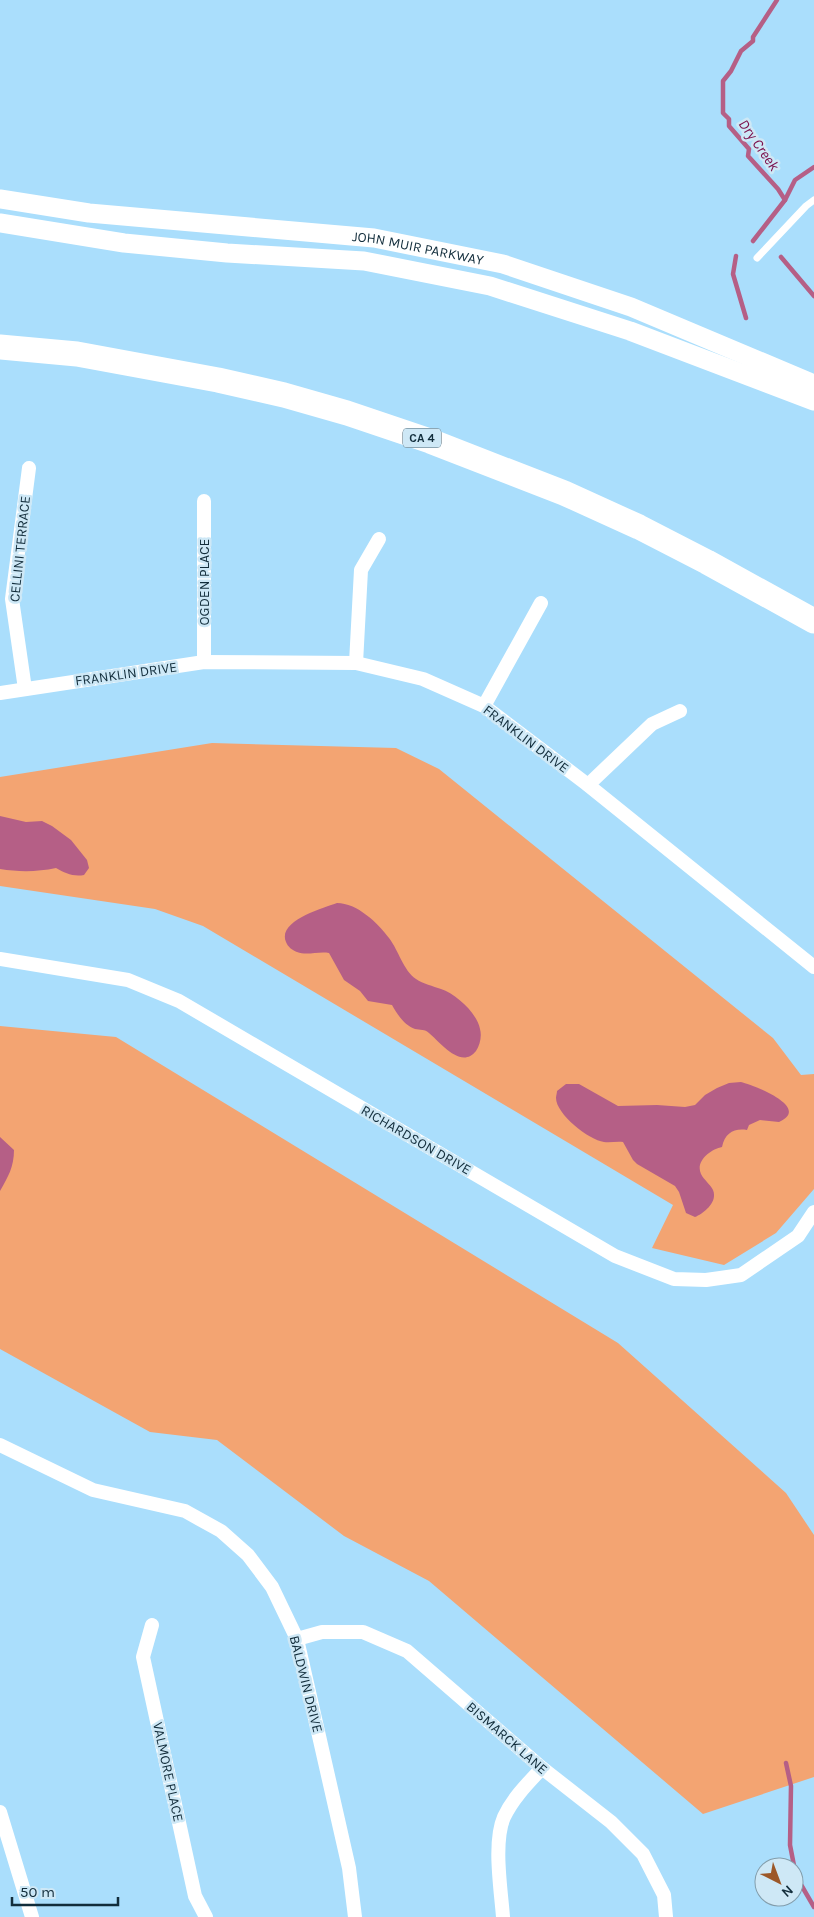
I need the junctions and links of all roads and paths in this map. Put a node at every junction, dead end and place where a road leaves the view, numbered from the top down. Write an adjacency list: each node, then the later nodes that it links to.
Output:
1 (0, 199): 6 (street, JOHN MUIR PARKWAY)
2 (814, 200): 4 (lane)
3 (0, 223): 7 (street, JOHN MUIR PARKWAY)
4 (756, 258)
5 (0, 347): 12 (highway, CA 4)
6 (814, 384)
7 (814, 402)
8 (29, 468): 15 (street, CELLINI TERRACE)
9 (204, 501): 13 (street, OGDEN PLACE)
10 (379, 539): 14 (street)
11 (541, 603): 17 (street)
12 (814, 621)
13 (204, 662): 14 (street, FRANKLIN DRIVE); 15 (street, FRANKLIN DRIVE)
14 (356, 663): 17 (street, FRANKLIN DRIVE)
15 (25, 688): 16 (street, FRANKLIN DRIVE)
16 (0, 693)
17 (484, 706): 19 (street, FRANKLIN DRIVE)
18 (680, 710): 19 (street)
19 (588, 785): 21 (street, FRANKLIN DRIVE)
20 (0, 959): 22 (street, RICHARDSON DRIVE)
21 (814, 967)
22 (814, 1212)
23 (0, 1445): 25 (street, BALDWIN DRIVE)
24 (152, 1626): 29 (street, VALMORE PLACE)
25 (297, 1638): 26 (street, BISMARCK LANE); 30 (street, BALDWIN DRIVE)
26 (542, 1768): 31 (street); 32 (street, BISMARCK LANE)
27 (0, 1812): 28 (street)
28 (32, 1917)
29 (206, 1917)
30 (355, 1917)
31 (503, 1917)
32 (666, 1917)

